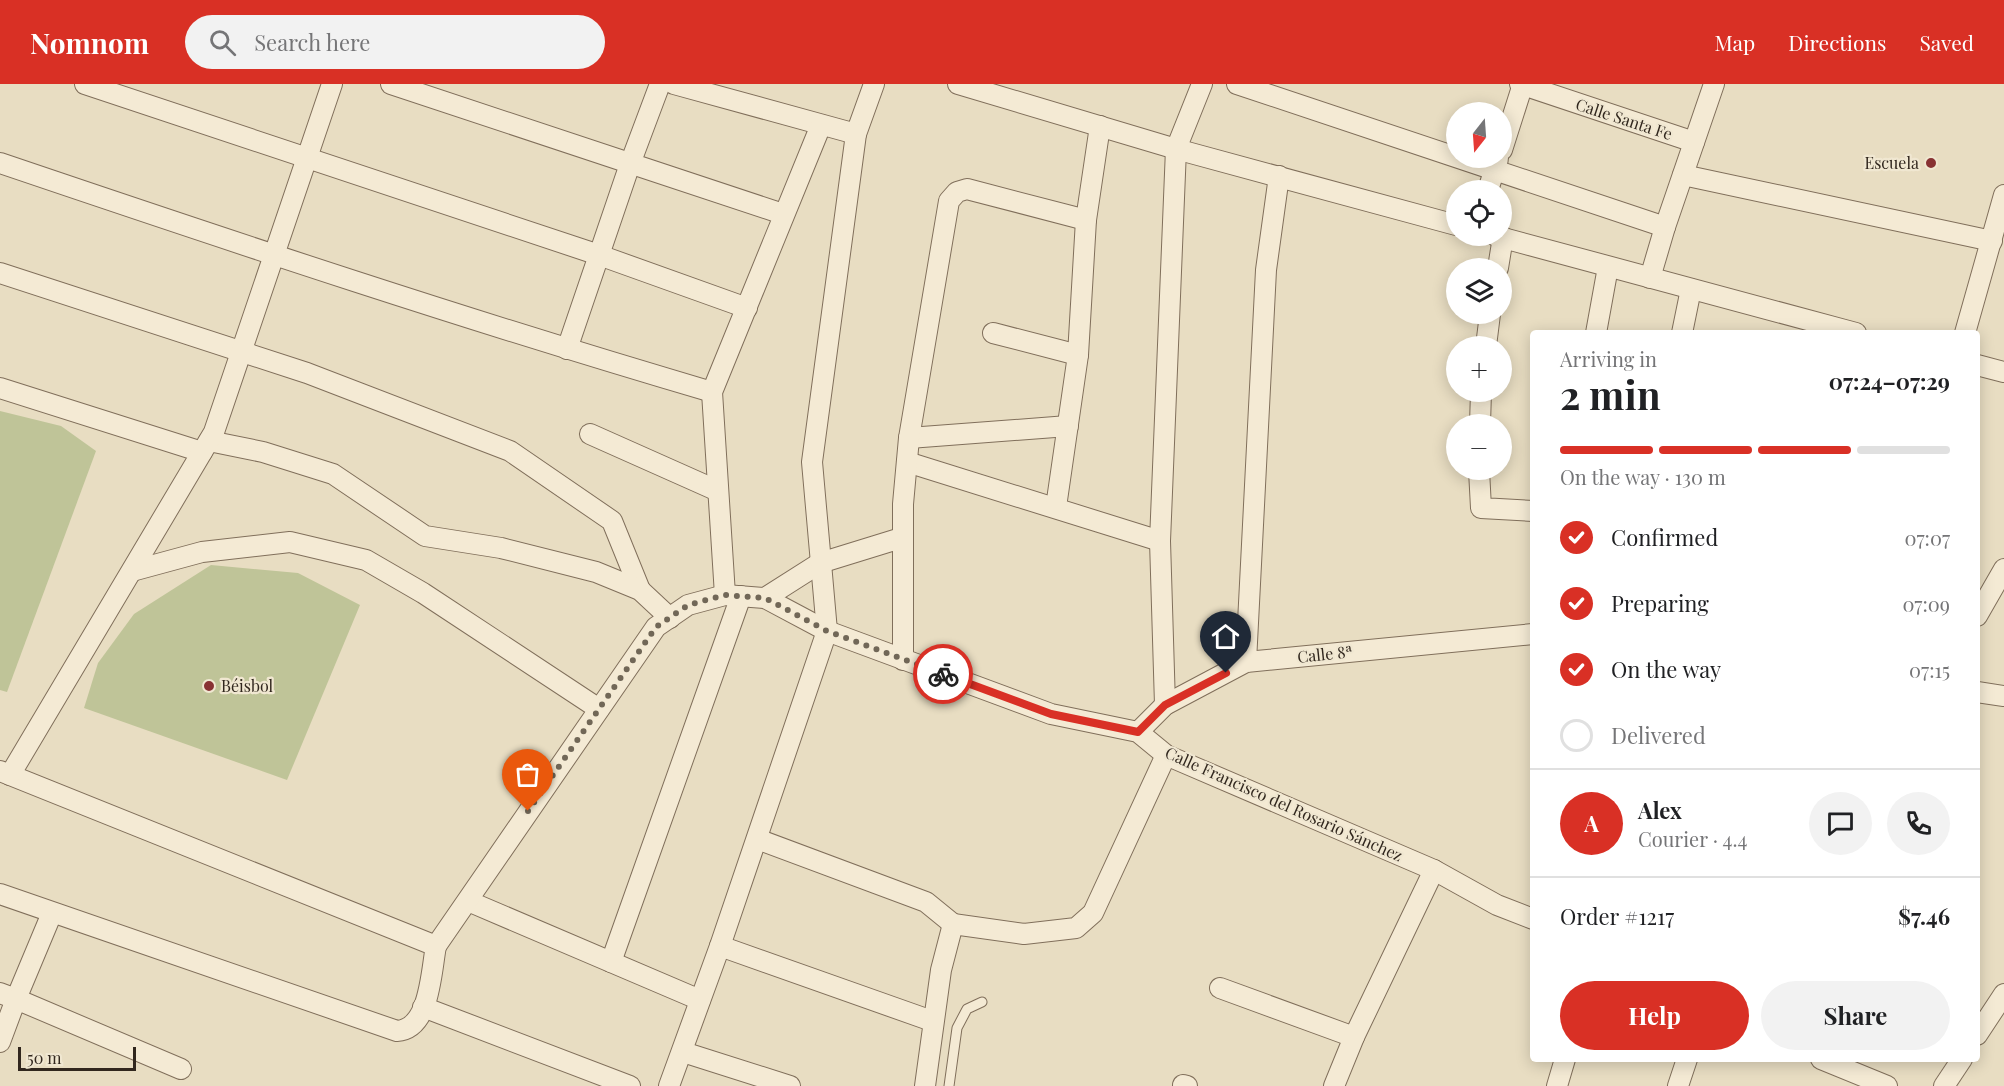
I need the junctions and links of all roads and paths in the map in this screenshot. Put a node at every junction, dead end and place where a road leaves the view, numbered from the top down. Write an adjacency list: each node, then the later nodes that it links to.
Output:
1 (85, 84): 19 (street)
2 (332, 84): 19 (street)
3 (390, 84): 21 (street)
4 (660, 84): 21 (street)
5 (674, 84): 13 (street)
6 (874, 84): 15 (street)
7 (958, 84): 14 (street)
8 (1202, 84): 18 (street)
9 (1237, 84): 17 (street)
10 (1522, 84): 12 (street); 16 (street, Calle Santa Fe)
11 (1714, 84): 16 (street)
12 (1512, 117)
13 (821, 125): 15 (street); 26 (street)
14 (1100, 126): 18 (street); 27 (street)
15 (856, 134): 62 (street)
16 (1694, 142): 23 (street)
17 (1446, 148)
18 (1176, 149): 24 (street); 61 (street)
19 (308, 158): 32 (street); 33 (street)
20 (0, 163): 33 (street)
21 (630, 164): 26 (street); 32 (street)
22 (1508, 168): 29 (street)
23 (1683, 175): 29 (street); 31 (street)
24 (1279, 176): 28 (street); 73 (street)
25 (2004, 197): 31 (street)
26 (783, 214): 38 (street)
27 (1086, 220): 46 (street); 53 (street)
28 (1446, 222)
29 (1665, 227): 36 (street)
30 (1512, 239): 34 (street)
31 (1992, 242): 42 (street)
32 (599, 255): 38 (street); 44 (street)
33 (275, 256): 44 (street); 45 (street)
34 (1608, 267): 36 (street); 39 (street)
35 (0, 273): 45 (street)
36 (1650, 278): 37 (street)
37 (1691, 289): 40 (street); 41 (street)
38 (747, 308): 50 (street)
39 (1597, 330)
40 (1683, 330)
41 (1845, 330)
42 (1966, 330)
43 (993, 333): 46 (street)
44 (567, 350): 50 (street)
45 (242, 353): 54 (street); 65 (street)
46 (1078, 355): 51 (street)
47 (1980, 366): 48 (street)
48 (2004, 372)
49 (0, 388): 54 (street)
50 (712, 392): 57 (street)
51 (1068, 426): 53 (street); 58 (street)
52 (590, 434): 57 (street)
53 (909, 438): 55 (street)
54 (206, 446): 64 (street); 65 (street)
55 (907, 462): 58 (street); 60 (street)
56 (1480, 480): 59 (street)
57 (718, 491): 66 (street)
58 (1056, 507): 61 (street)
59 (1530, 510)
60 (901, 538): 62 (street); 72 (street)
61 (1160, 541): 76 (street)
62 (820, 563): 67 (street); 70 (street)
63 (2004, 569): 68 (street)
64 (132, 571): 77 (street); 80 (street)
65 (640, 590): 69 (street)
66 (733, 595): 67 (street, Calle Francisco del Rosario Sánchez); 69 (street, Calle Francisco del Rosario Sánchez); 90 (street)
67 (765, 598): 70 (street, Calle Francisco del Rosario Sánchez)
68 (1980, 611)
69 (670, 618): 77 (street, Calle Francisco del Rosario Sánchez)
70 (827, 631): 72 (street, Calle Francisco del Rosario Sánchez); 81 (street)
71 (1530, 634): 73 (street, Calle 8ª)
72 (903, 660): 78 (street, Calle Francisco del Rosario Sánchez)
73 (1246, 662): 76 (street, Calle 8ª)
74 (1980, 692): 75 (street)
75 (2004, 696)
76 (1165, 705): 78 (street, Calle 8ª)
77 (598, 709): 84 (street, Calle Francisco del Rosario Sánchez)
78 (1138, 732): 79 (street, Calle Francisco del Rosario Sánchez)
79 (1166, 755): 82 (street, Calle Francisco del Rosario Sánchez); 87 (street)
80 (5, 773): 88 (street)
81 (757, 839): 87 (street); 89 (street)
82 (1434, 870): 86 (street, Calle Francisco del Rosario Sánchez); 99 (street)
83 (0, 894): 85 (street)
84 (468, 901): 88 (street, Calle Francisco del Rosario Sánchez); 90 (street)
85 (52, 913): 93 (street); 96 (street)
86 (1530, 917)
87 (953, 924): 97 (street)
88 (436, 946): 96 (street)
89 (720, 946): 94 (street); 97 (street)
90 (611, 962): 94 (street)
91 (1220, 988): 99 (street)
92 (2004, 994): 98 (street)
93 (8, 996): 100 (street); 106 (street)
94 (700, 1000): 101 (street)
95 (982, 1002): 111 (lane)
96 (423, 1007): 107 (street)
97 (932, 1021): 110 (street)
98 (1980, 1030)
99 (1354, 1037): 112 (street)
100 (0, 1042)
101 (683, 1052): 108 (street); 109 (street)
102 (1564, 1062): 113 (street)
103 (1686, 1062): 114 (street)
104 (1828, 1062): 115 (street)
105 (1960, 1062): 116 (street)
106 (181, 1069)
107 (630, 1086)
108 (669, 1086)
109 (790, 1086)
110 (925, 1086)
111 (949, 1086)
112 (1334, 1086)
113 (1557, 1086)
114 (1678, 1086)
115 (1887, 1086)
116 (1944, 1086)

